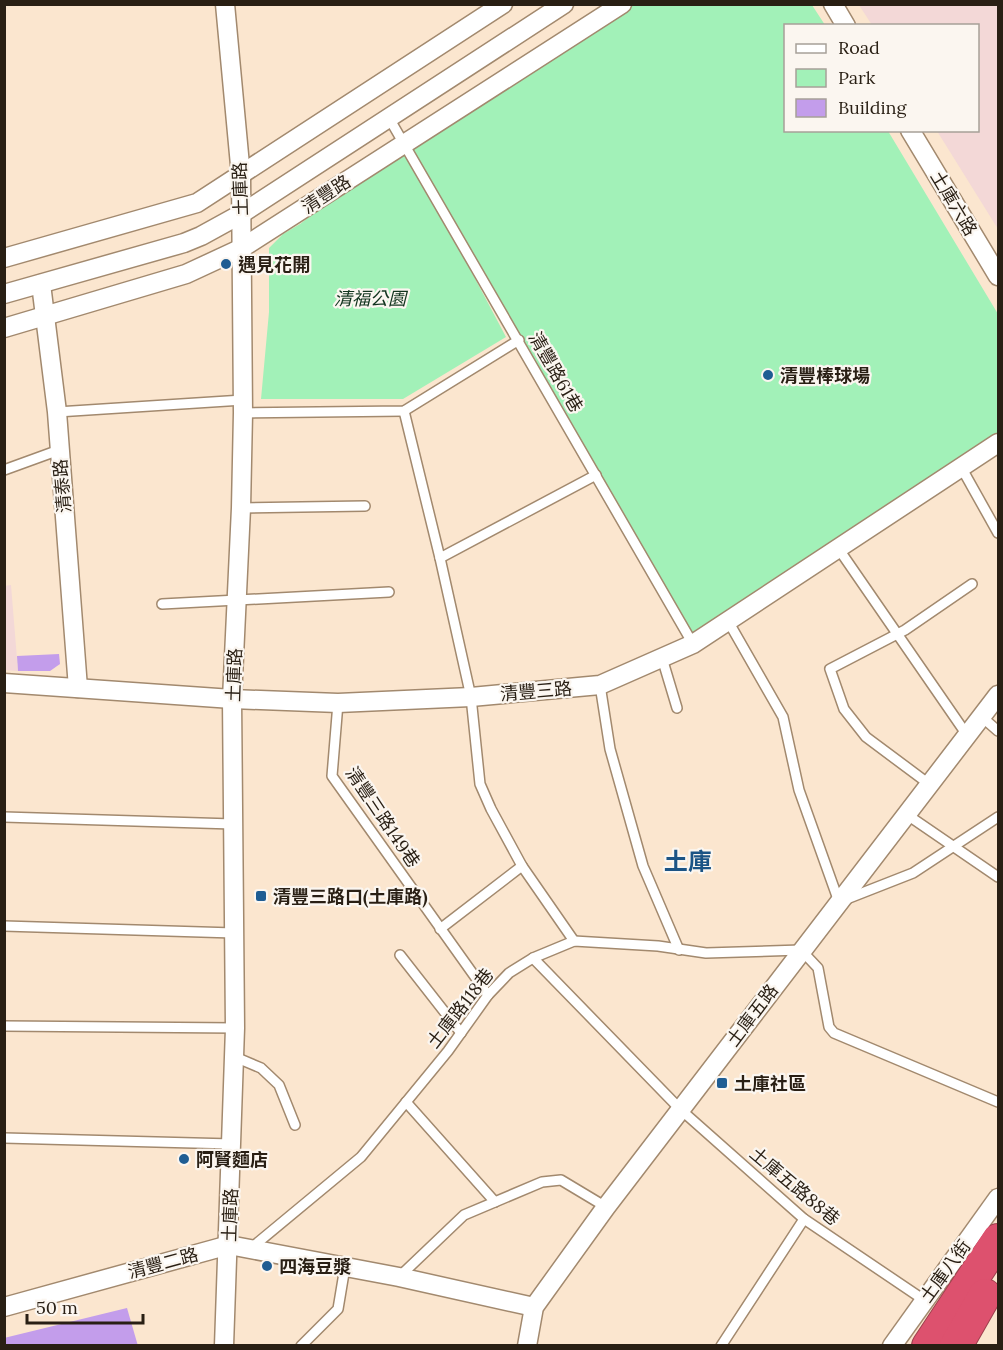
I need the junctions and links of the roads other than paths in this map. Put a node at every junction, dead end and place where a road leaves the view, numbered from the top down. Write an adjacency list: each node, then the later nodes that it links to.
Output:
1 (225, 4): 10 (street, 土庫路)
2 (504, 4): 10 (street)
3 (564, 4): 7 (street, 清豐路)
4 (622, 4): 9 (street, 清豐路)
5 (833, 4): 6 (street)
6 (845, 24)
7 (389, 118): 9 (lane, 清豐路61巷); 11 (street, 清豐路)
8 (911, 132): 14 (street, 土庫六路)
9 (404, 143): 12 (street, 清豐路); 19 (lane, 清豐路61巷)
10 (241, 176): 11 (street, 土庫路); 13 (street)
11 (241, 214): 12 (street, 土庫路); 15 (street, 清豐路)
12 (242, 248): 17 (street, 清豐路); 20 (street, 土庫路)
13 (4, 258)
14 (999, 276)
15 (41, 284): 16 (street, 清豐路); 17 (street, 清泰路)
16 (4, 294)
17 (46, 317): 18 (street, 清豐路); 22 (street, 清泰路)
18 (4, 328)
19 (519, 340): 21 (lane); 27 (lane, 清豐路61巷)
20 (243, 407): 21 (lane); 22 (lane); 29 (street, 土庫路)
21 (404, 411): 32 (lane)
22 (57, 412): 24 (street, 清泰路)
23 (999, 443): 25 (street, 清豐三路)
24 (59, 450): 26 (lane); 43 (street, 清泰路)
25 (961, 467): 30 (lane); 31 (street, 清豐三路)
26 (4, 470)
27 (596, 475): 32 (lane); 39 (lane, 清豐路61巷)
28 (365, 506): 29 (lane)
29 (242, 508): 35 (street, 土庫路)
30 (999, 533)
31 (838, 548): 37 (street, 清豐三路); 38 (lane)
32 (440, 558): 45 (lane)
33 (972, 584): 38 (lane)
34 (389, 592): 35 (lane)
35 (237, 601): 36 (lane); 46 (street, 土庫路)
36 (162, 604)
37 (728, 621): 39 (street, 清豐三路); 60 (lane)
38 (896, 634): 51 (lane); 52 (lane)
39 (693, 644): 40 (street, 清豐三路)
40 (662, 658): 42 (street, 清豐三路); 48 (lane)
41 (4, 684): 43 (street, 清豐三路)
42 (600, 685): 45 (street, 清豐三路); 65 (lane)
43 (78, 688): 46 (street, 清豐三路)
44 (999, 694): 49 (street, 土庫五路)
45 (471, 697): 47 (street, 清豐三路); 58 (lane)
46 (232, 699): 47 (street, 清豐三路); 56 (street, 土庫路)
47 (338, 703): 62 (lane, 清豐三路149巷)
48 (677, 708)
49 (982, 717): 50 (lane); 51 (street, 土庫五路)
50 (999, 731)
51 (967, 735): 52 (street, 土庫五路)
52 (929, 784): 53 (street, 土庫五路)
53 (906, 814): 57 (lane); 60 (street, 土庫五路)
54 (4, 817): 56 (lane)
55 (999, 817): 57 (lane)
56 (233, 824): 63 (street, 土庫路)
57 (953, 846): 59 (lane); 60 (lane)
58 (522, 866): 62 (lane); 64 (lane)
59 (999, 877)
60 (839, 902): 66 (street, 土庫五路)
61 (4, 926): 63 (lane)
62 (440, 929): 69 (lane, 清豐三路149巷)
63 (234, 933): 71 (street, 土庫路)
64 (574, 941): 65 (lane, 土庫路118巷); 68 (lane, 土庫路118巷)
65 (679, 950): 66 (lane, 土庫路118巷)
66 (801, 950): 75 (lane); 76 (street, 土庫五路)
67 (400, 955): 72 (lane)
68 (533, 958): 69 (lane, 土庫路118巷); 76 (lane, 土庫五路88巷)
69 (488, 995): 72 (lane, 土庫路118巷)
70 (4, 1026): 71 (lane)
71 (236, 1028): 73 (street, 土庫路)
72 (460, 1033): 74 (lane, 土庫路118巷)
73 (235, 1057): 77 (lane); 79 (street, 土庫路)
74 (406, 1102): 81 (lane); 86 (lane, 土庫路118巷)
75 (999, 1102)
76 (680, 1109): 82 (street, 土庫五路); 83 (lane, 土庫五路88巷)
77 (295, 1125)
78 (4, 1138): 79 (lane)
79 (232, 1144): 85 (street, 土庫路)
80 (999, 1197): 90 (street, 土庫八街)
81 (495, 1202): 82 (lane); 89 (lane)
82 (606, 1207): 92 (street, 土庫五路)
83 (804, 1219): 90 (lane, 土庫五路88巷); 96 (lane)
84 (999, 1240): 98 (highway)
85 (229, 1245): 86 (street, 清豐二路); 91 (street, 清豐二路); 93 (street, 土庫路)
86 (250, 1249): 87 (street, 清豐二路)
87 (345, 1267): 89 (street, 清豐二路); 94 (lane)
88 (999, 1271): 99 (highway)
89 (399, 1277): 92 (street, 清豐二路)
90 (924, 1300): 97 (street, 土庫八街)
91 (4, 1307)
92 (534, 1308): 95 (street, 土庫五路)
93 (224, 1346)
94 (301, 1346)
95 (527, 1346)
96 (721, 1346)
97 (892, 1346)
98 (928, 1346)
99 (956, 1346)

